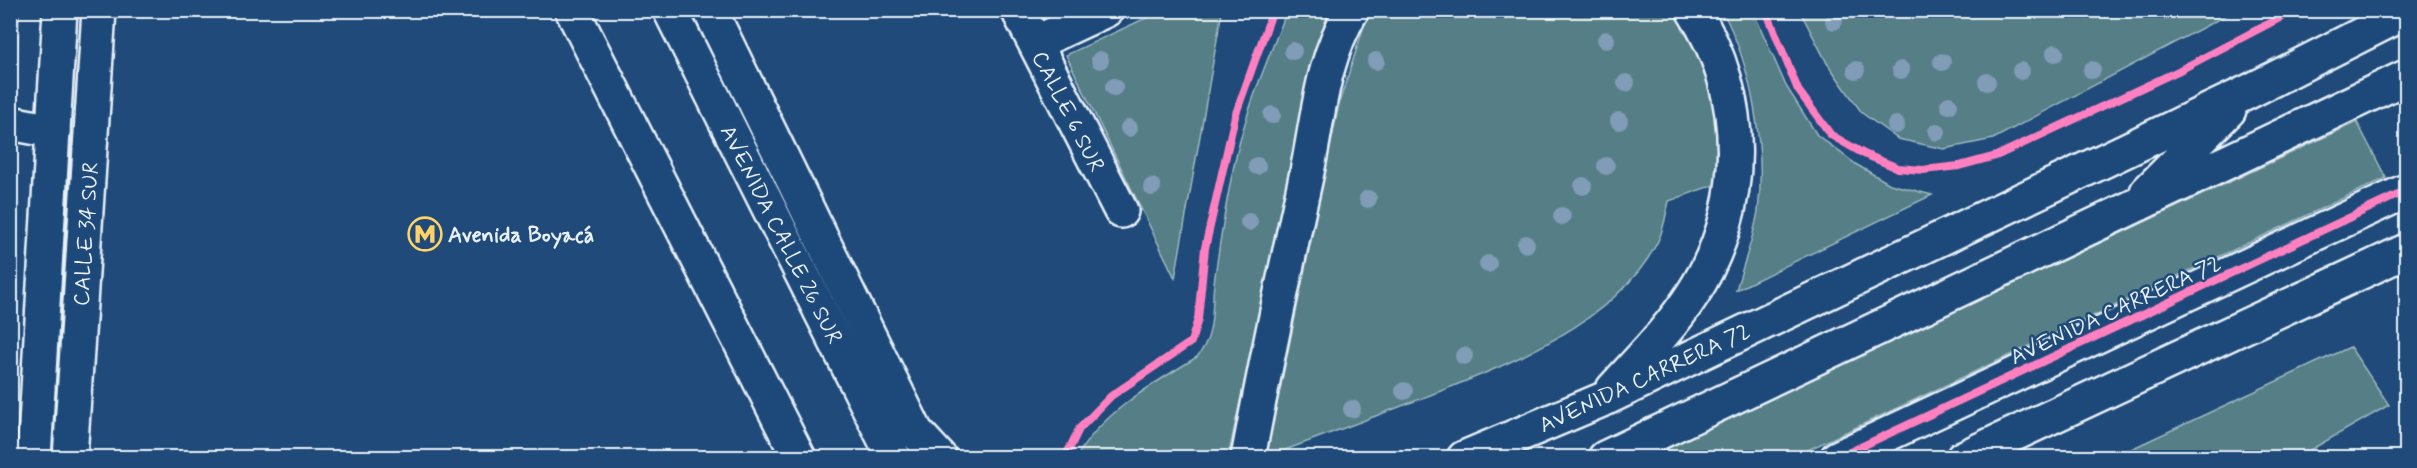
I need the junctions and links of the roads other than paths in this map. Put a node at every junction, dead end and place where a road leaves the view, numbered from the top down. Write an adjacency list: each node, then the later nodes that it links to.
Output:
1 (60, 10): 15 (main road, CALLE 34 SUR)
2 (99, 10): 22 (main road, CALLE 34 SUR)
3 (572, 10): 23 (main road)
4 (670, 10): 24 (main road, AVENIDA CALLE 26 SUR)
5 (710, 10): 25 (main road)
6 (1018, 10): 11 (main road, CALLE 6 SUR)
7 (1106, 10): 11 (main road)
8 (1352, 10): 26 (main road)
9 (1693, 10): 20 (main road)
10 (2406, 12): 13 (main road, AVENIDA CARRERA 72)
11 (1035, 43): 18 (main road, CALLE 6 SUR)
12 (2406, 77): 17 (main road)
13 (2248, 92): 17 (main road); 20 (main road, AVENIDA CARRERA 72)
14 (10, 123): 15 (main road)
15 (53, 131): 21 (main road, CALLE 34 SUR)
16 (2406, 191): 29 (main road, AVENIDA CARRERA 72)
17 (2130, 208): 28 (main road)
18 (1121, 211)
19 (2406, 251): 30 (main road)
20 (1604, 399): 27 (main road, AVENIDA CARRERA 72)
21 (34, 458)
22 (70, 458)
23 (799, 458)
24 (894, 458)
25 (940, 458)
26 (1248, 458)
27 (1464, 458)
28 (1605, 458)
29 (1837, 458)
30 (1963, 458)

